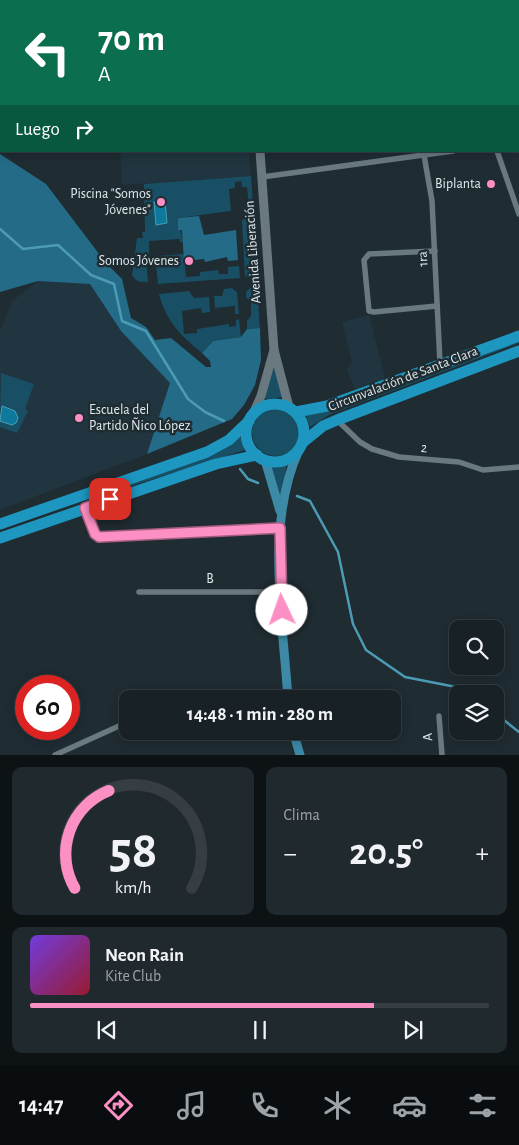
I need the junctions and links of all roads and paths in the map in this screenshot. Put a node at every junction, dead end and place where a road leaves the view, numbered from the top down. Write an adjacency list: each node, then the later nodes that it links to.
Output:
1 (260, 152): 5 (main road, Avenida Liberación)
2 (445, 152): 4 (street)
3 (497, 152): 6 (street)
4 (424, 155): 5 (street); 7 (street, 1ra)
5 (262, 177): 10 (main road, Avenida Liberación)
6 (519, 214)
7 (435, 251): 8 (street, 1ra); 8 (street)
8 (437, 306): 12 (street, 1ra)
9 (519, 336): 12 (highway, Circunvalación de Santa Clara)
10 (274, 350): 13 (main road, Avenida Liberación); 14 (main road, Avenida Liberación)
11 (519, 351): 15 (highway, Circunvalación de Santa Clara)
12 (440, 363): 13 (highway, Circunvalación de Santa Clara)
13 (292, 409): 14 (highway); 16 (highway)
14 (251, 417): 17 (highway); 21 (highway)
15 (337, 420): 16 (highway, Circunvalación de Santa Clara); 18 (street, 2)
16 (300, 447): 17 (highway); 20 (main road)
17 (261, 458): 19 (highway); 20 (main road)
18 (519, 468)
19 (85, 508): 22 (street); 23 (highway)
20 (280, 514): 22 (main road)
21 (0, 524)
22 (280, 528): 25 (main road)
23 (0, 538)
24 (139, 592): 25 (street, B)
25 (281, 592): 26 (main road)
26 (287, 690)
27 (439, 716): 32 (street, A)
28 (119, 726): 30 (street)
29 (296, 740): 31 (main road)
30 (54, 755)
31 (300, 755)
32 (442, 755)

